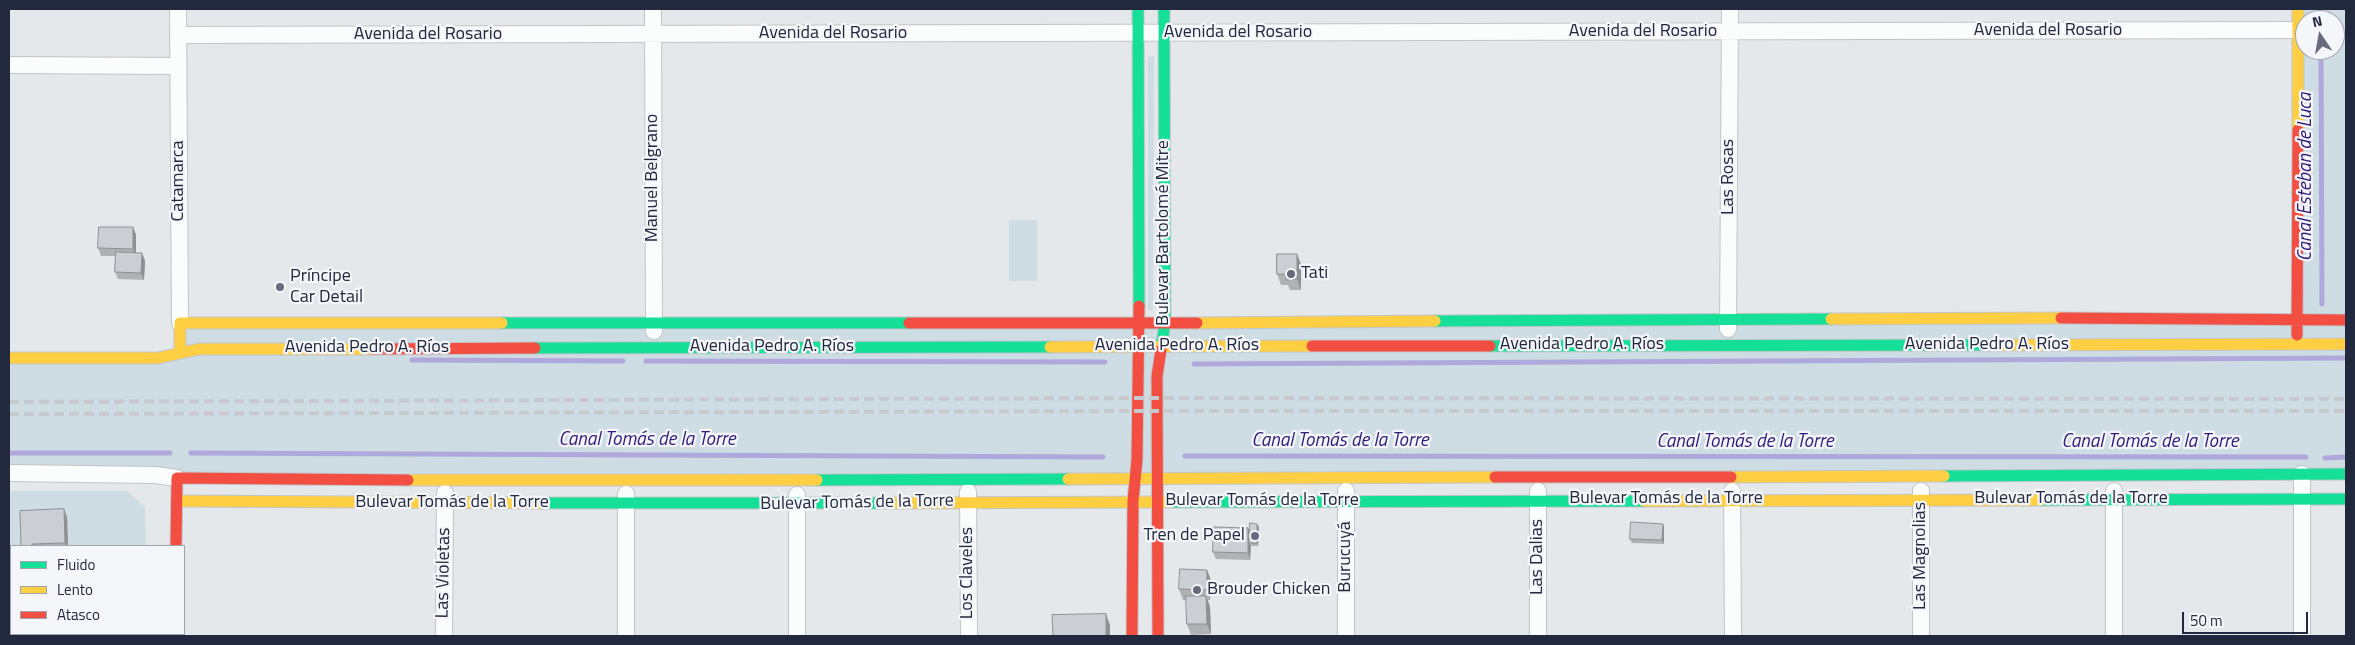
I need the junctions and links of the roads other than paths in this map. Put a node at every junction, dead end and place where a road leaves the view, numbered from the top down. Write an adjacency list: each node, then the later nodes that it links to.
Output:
1 (178, 9): 11 (street, Catamarca)
2 (653, 9): 10 (street, Manuel Belgrano)
3 (1138, 9): 8 (main road, Bulevar Bartolomé Mitre)
4 (1164, 9): 9 (main road, Bulevar Bartolomé Mitre)
5 (1730, 9): 7 (street, Las Rosas)
6 (2295, 30): 7 (street, Avenida del Rosario)
7 (1730, 32): 9 (street, Avenida del Rosario); 15 (street, Las Rosas)
8 (1138, 33): 9 (street, Avenida del Rosario); 10 (street, Avenida del Rosario); 21 (main road, Bulevar Bartolomé Mitre)
9 (1164, 33): 18 (main road, Bulevar Bartolomé Mitre)
10 (653, 34): 11 (street, Avenida del Rosario); 20 (street, Manuel Belgrano)
11 (178, 35): 14 (street, Catamarca)
12 (2298, 60): 16 (main road)
13 (9, 65): 14 (street)
14 (178, 66): 19 (street, Catamarca)
15 (1728, 320): 16 (main road, Avenida Pedro A. Ríos); 18 (main road, Avenida Pedro A. Ríos); 24 (street, Las Rosas)
16 (2297, 320): 17 (main road, Avenida Pedro A. Ríos); 22 (main road)
17 (2346, 320)
18 (1165, 322): 21 (main road, Avenida Pedro A. Ríos); 26 (main road, Bulevar Bartolomé Mitre)
19 (180, 323): 20 (main road, Avenida Pedro A. Ríos); 28 (main road, Catamarca)
20 (654, 323): 21 (main road, Avenida Pedro A. Ríos); 27 (street, Manuel Belgrano)
21 (1139, 323): 25 (main road, Bulevar Bartolomé Mitre)
22 (2298, 344): 23 (main road, Avenida Pedro A. Ríos); 24 (main road, Avenida Pedro A. Ríos)
23 (2346, 344)
24 (1728, 345): 26 (main road, Avenida Pedro A. Ríos)
25 (1138, 346): 26 (main road, Avenida Pedro A. Ríos); 27 (main road, Avenida Pedro A. Ríos); 38 (main road, Bulevar Bartolomé Mitre)
26 (1163, 346): 39 (main road, Bulevar Bartolomé Mitre)
27 (653, 348): 28 (main road, Avenida Pedro A. Ríos)
28 (180, 353): 29 (main road, Avenida Pedro A. Ríos)
29 (9, 358)
30 (9, 473): 33 (street)
31 (2302, 474): 32 (main road, Bulevar Tomás de la Torre); 34 (main road, Bulevar Tomás de la Torre); 52 (street)
32 (2346, 474)
33 (155, 475): 37 (street); 53 (street)
34 (2114, 475): 36 (main road, Bulevar Tomás de la Torre); 46 (street)
35 (1732, 476): 36 (main road, Bulevar Tomás de la Torre); 41 (main road, Bulevar Tomás de la Torre); 47 (street)
36 (1920, 476): 48 (street, Las Magnolias)
37 (177, 478): 42 (main road, Bulevar Tomás de la Torre); 53 (main road)
38 (1135, 478): 39 (main road, Bulevar Tomás de la Torre); 44 (main road, Bulevar Tomás de la Torre); 54 (main road, Bulevar Bartolomé Mitre)
39 (1158, 478): 40 (main road, Bulevar Tomás de la Torre); 57 (main road, Bulevar Bartolomé Mitre)
40 (1346, 478): 41 (main road, Bulevar Tomás de la Torre); 50 (street, Burucuyá)
41 (1537, 478): 51 (street, Las Dalias)
42 (445, 480): 45 (main road, Bulevar Tomás de la Torre); 55 (street, Las Violetas)
43 (797, 480): 44 (main road, Bulevar Tomás de la Torre); 45 (main road, Bulevar Tomás de la Torre); 59 (street)
44 (968, 480): 56 (street, Los Claveles)
45 (626, 481): 58 (street)
46 (2114, 498): 48 (main road, Bulevar Tomás de la Torre); 52 (main road, Bulevar Tomás de la Torre); 71 (street)
47 (1732, 499): 48 (main road, Bulevar Tomás de la Torre); 51 (main road, Bulevar Tomás de la Torre); 69 (street)
48 (1921, 499): 70 (street, Las Magnolias)
49 (2346, 499): 52 (main road, Bulevar Tomás de la Torre)
50 (1346, 500): 51 (main road, Bulevar Tomás de la Torre); 57 (main road, Bulevar Tomás de la Torre); 67 (street, Burucuyá)
51 (1538, 500): 68 (street, Las Dalias)
52 (2302, 500): 72 (street)
53 (177, 501): 55 (main road, Bulevar Tomás de la Torre); 60 (main road)
54 (1133, 501): 56 (main road, Bulevar Tomás de la Torre); 57 (main road, Bulevar Tomás de la Torre); 65 (main road, Bulevar Bartolomé Mitre)
55 (445, 502): 58 (main road, Bulevar Tomás de la Torre); 61 (street, Las Violetas)
56 (968, 502): 59 (main road, Bulevar Tomás de la Torre); 64 (street, Los Claveles)
57 (1159, 502): 66 (main road, Bulevar Bartolomé Mitre)
58 (626, 504): 59 (main road, Bulevar Tomás de la Torre); 62 (street)
59 (797, 504): 63 (street)
60 (176, 545)
61 (444, 636)
62 (626, 636)
63 (797, 636)
64 (969, 636)
65 (1132, 636)
66 (1158, 636)
67 (1346, 636)
68 (1538, 636)
69 (1733, 636)
70 (1921, 636)
71 (2114, 636)
72 (2302, 636)

